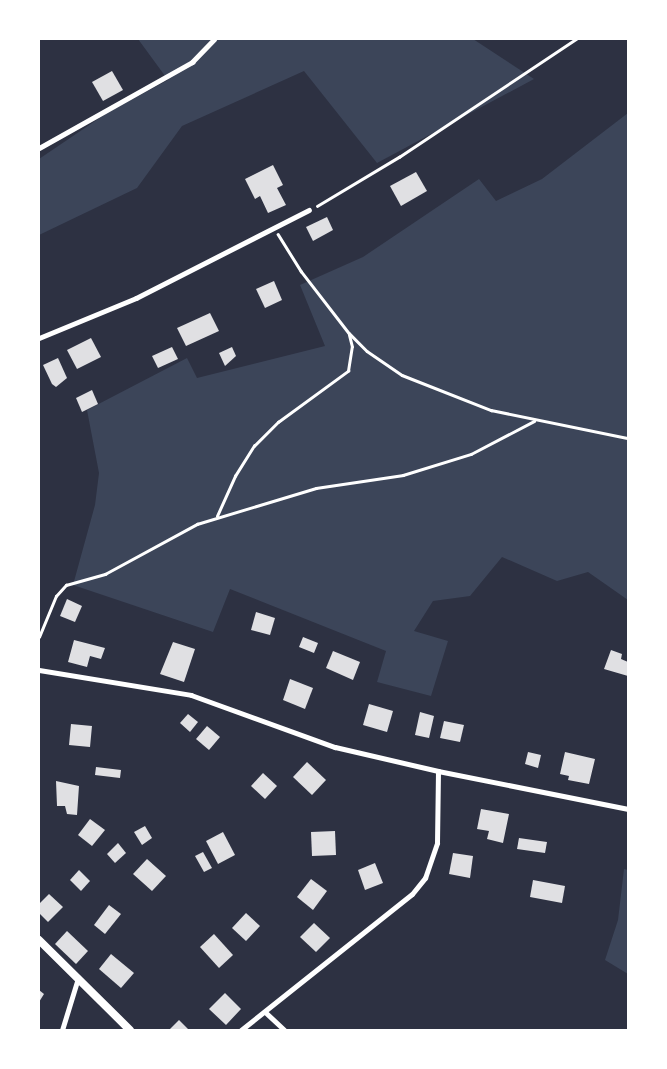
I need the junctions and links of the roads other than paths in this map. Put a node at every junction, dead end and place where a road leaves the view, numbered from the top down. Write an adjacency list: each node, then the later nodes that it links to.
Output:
1 (214, 39): 2 (street)
2 (39, 148)
3 (309, 210): 4 (street)
4 (39, 338)
5 (39, 670): 6 (street)
6 (438, 771): 7 (street); 10 (street)
7 (628, 809)
8 (39, 940): 9 (street)
9 (78, 978): 11 (street); 12 (street)
10 (265, 1012): 13 (street); 14 (street)
11 (62, 1030)
12 (130, 1030)
13 (241, 1030)
14 (284, 1030)

